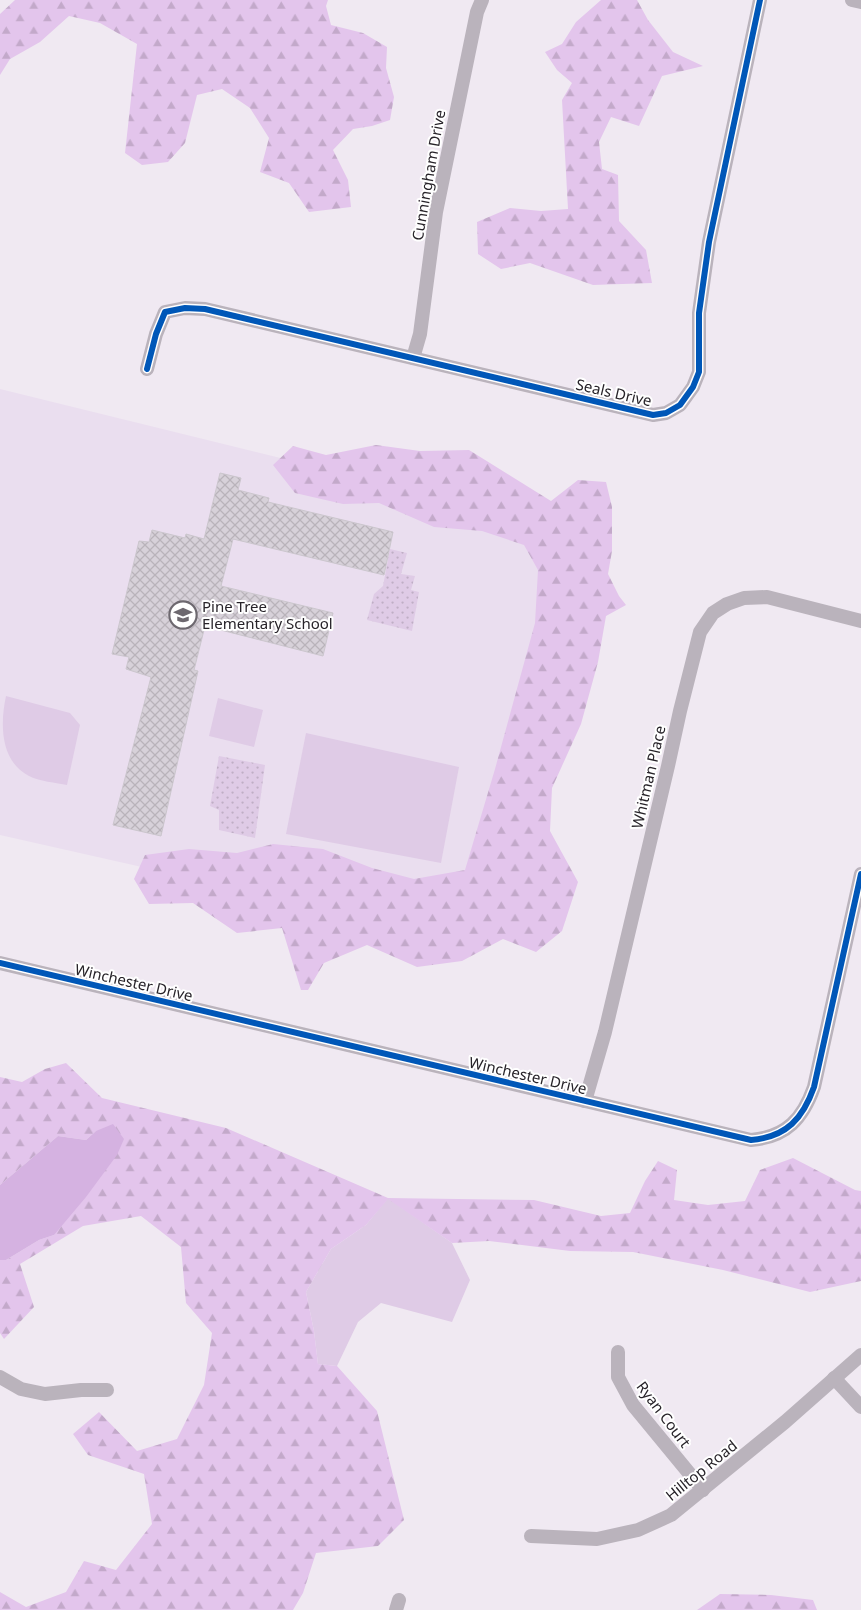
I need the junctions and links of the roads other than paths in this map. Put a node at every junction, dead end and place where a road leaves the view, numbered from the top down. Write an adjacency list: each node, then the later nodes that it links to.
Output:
1 (482, 0): 5 (street, Cunningham Drive)
2 (760, 0): 5 (street, Seals Drive)
3 (852, 0): 4 (street)
4 (861, 2)
5 (413, 358): 6 (street, Seals Drive)
6 (147, 370)
7 (861, 620): 10 (street, Whitman Place)
8 (861, 874): 10 (street, Winchester Drive)
9 (0, 963): 10 (street, Winchester Drive)
10 (585, 1101)
11 (618, 1352): 17 (street, Ryan Court)
12 (861, 1354): 14 (street, Hilltop Road)
13 (0, 1377): 15 (street)
14 (834, 1378): 16 (street); 17 (street, Hilltop Road)
15 (107, 1390)
16 (861, 1407)
17 (703, 1490): 18 (street, Hilltop Road)
18 (531, 1536)

